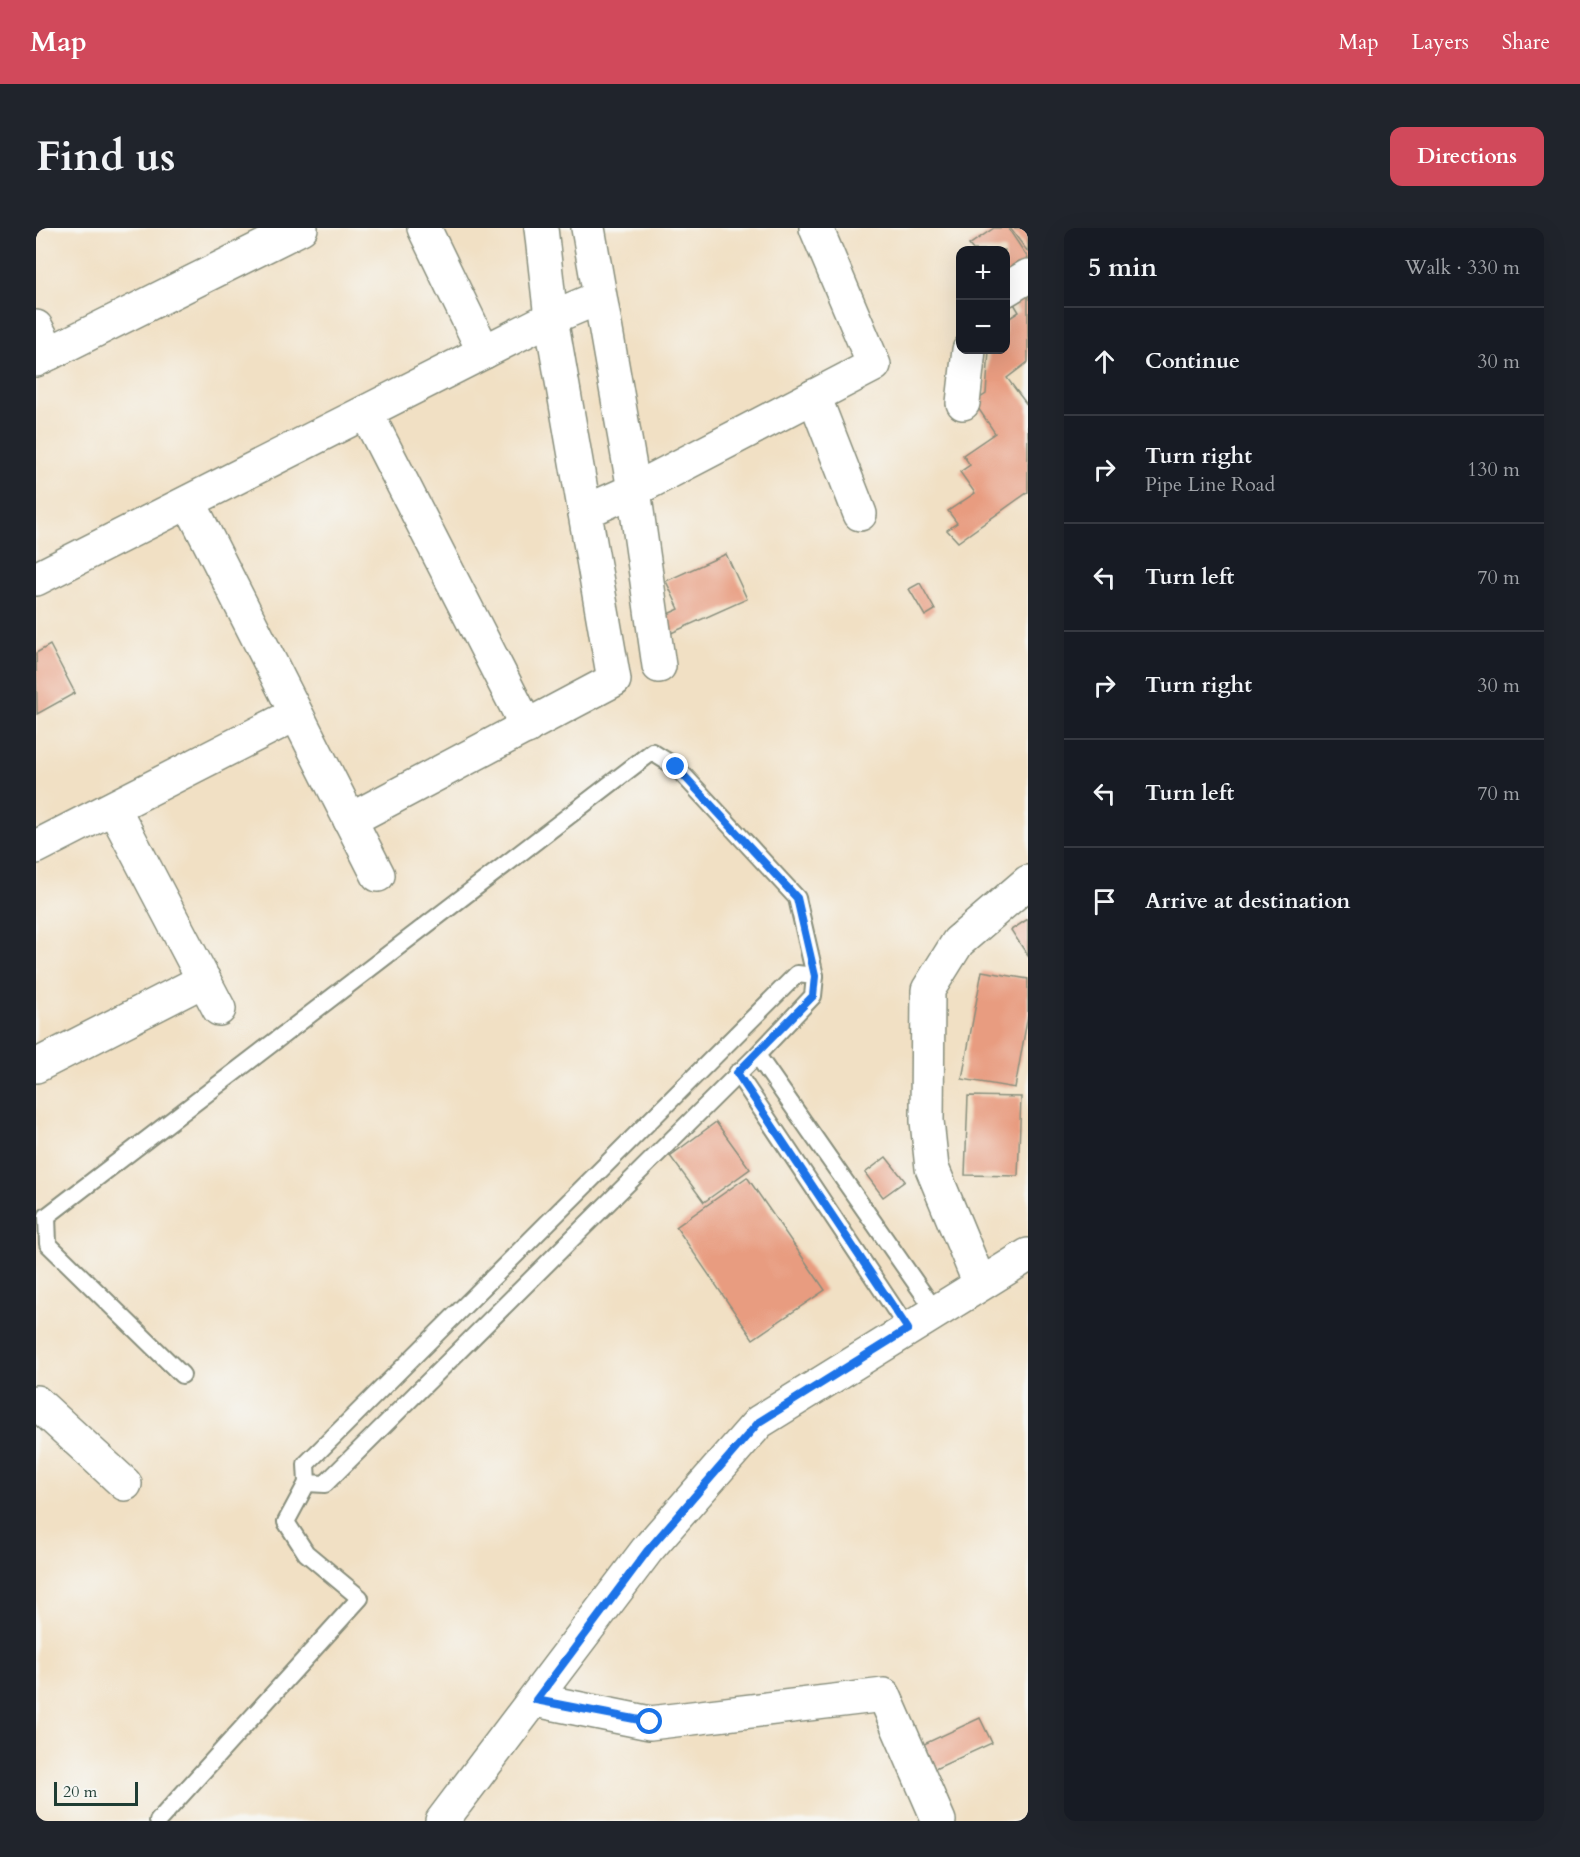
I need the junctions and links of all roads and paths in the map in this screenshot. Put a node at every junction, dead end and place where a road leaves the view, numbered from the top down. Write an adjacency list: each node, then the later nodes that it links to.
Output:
1 (301, 228): 10 (street)
2 (424, 228): 11 (street)
3 (541, 228): 9 (street)
4 (588, 228): 8 (street)
5 (816, 228): 13 (street)
6 (1028, 276): 7 (street)
7 (1010, 287)
8 (598, 298): 9 (street); 16 (street)
9 (551, 318): 11 (street); 18 (street)
10 (41, 347)
11 (484, 352): 15 (street)
12 (969, 354): 14 (street)
13 (814, 396): 16 (street); 19 (street)
14 (963, 403)
15 (366, 412): 17 (street); 23 (street)
16 (634, 490): 18 (street); 21 (street)
17 (189, 502): 20 (street); 22 (street)
18 (585, 512): 23 (street)
19 (860, 514)
20 (36, 579)
21 (659, 666)
22 (296, 714): 24 (street); 25 (street)
23 (527, 727): 25 (street)
24 (114, 809): 26 (street); 30 (street)
25 (350, 820): 27 (street)
26 (36, 847)
27 (378, 875)
28 (1028, 882): 36 (street)
29 (815, 976): 32 (lane); 39 (lane); 41 (lane)
30 (204, 980): 31 (street); 33 (street)
31 (219, 1009)
32 (757, 1055): 34 (lane); 37 (lane)
33 (36, 1066)
34 (737, 1073): 38 (lane); 41 (lane)
35 (1028, 1255): 36 (street)
36 (980, 1284): 37 (street)
37 (936, 1312): 38 (street)
38 (908, 1329): 43 (street)
39 (182, 1375)
40 (36, 1402): 42 (street)
41 (307, 1483): 44 (lane)
42 (125, 1484)
43 (536, 1700): 45 (street); 46 (street)
44 (158, 1821)
45 (442, 1821)
46 (939, 1821)

